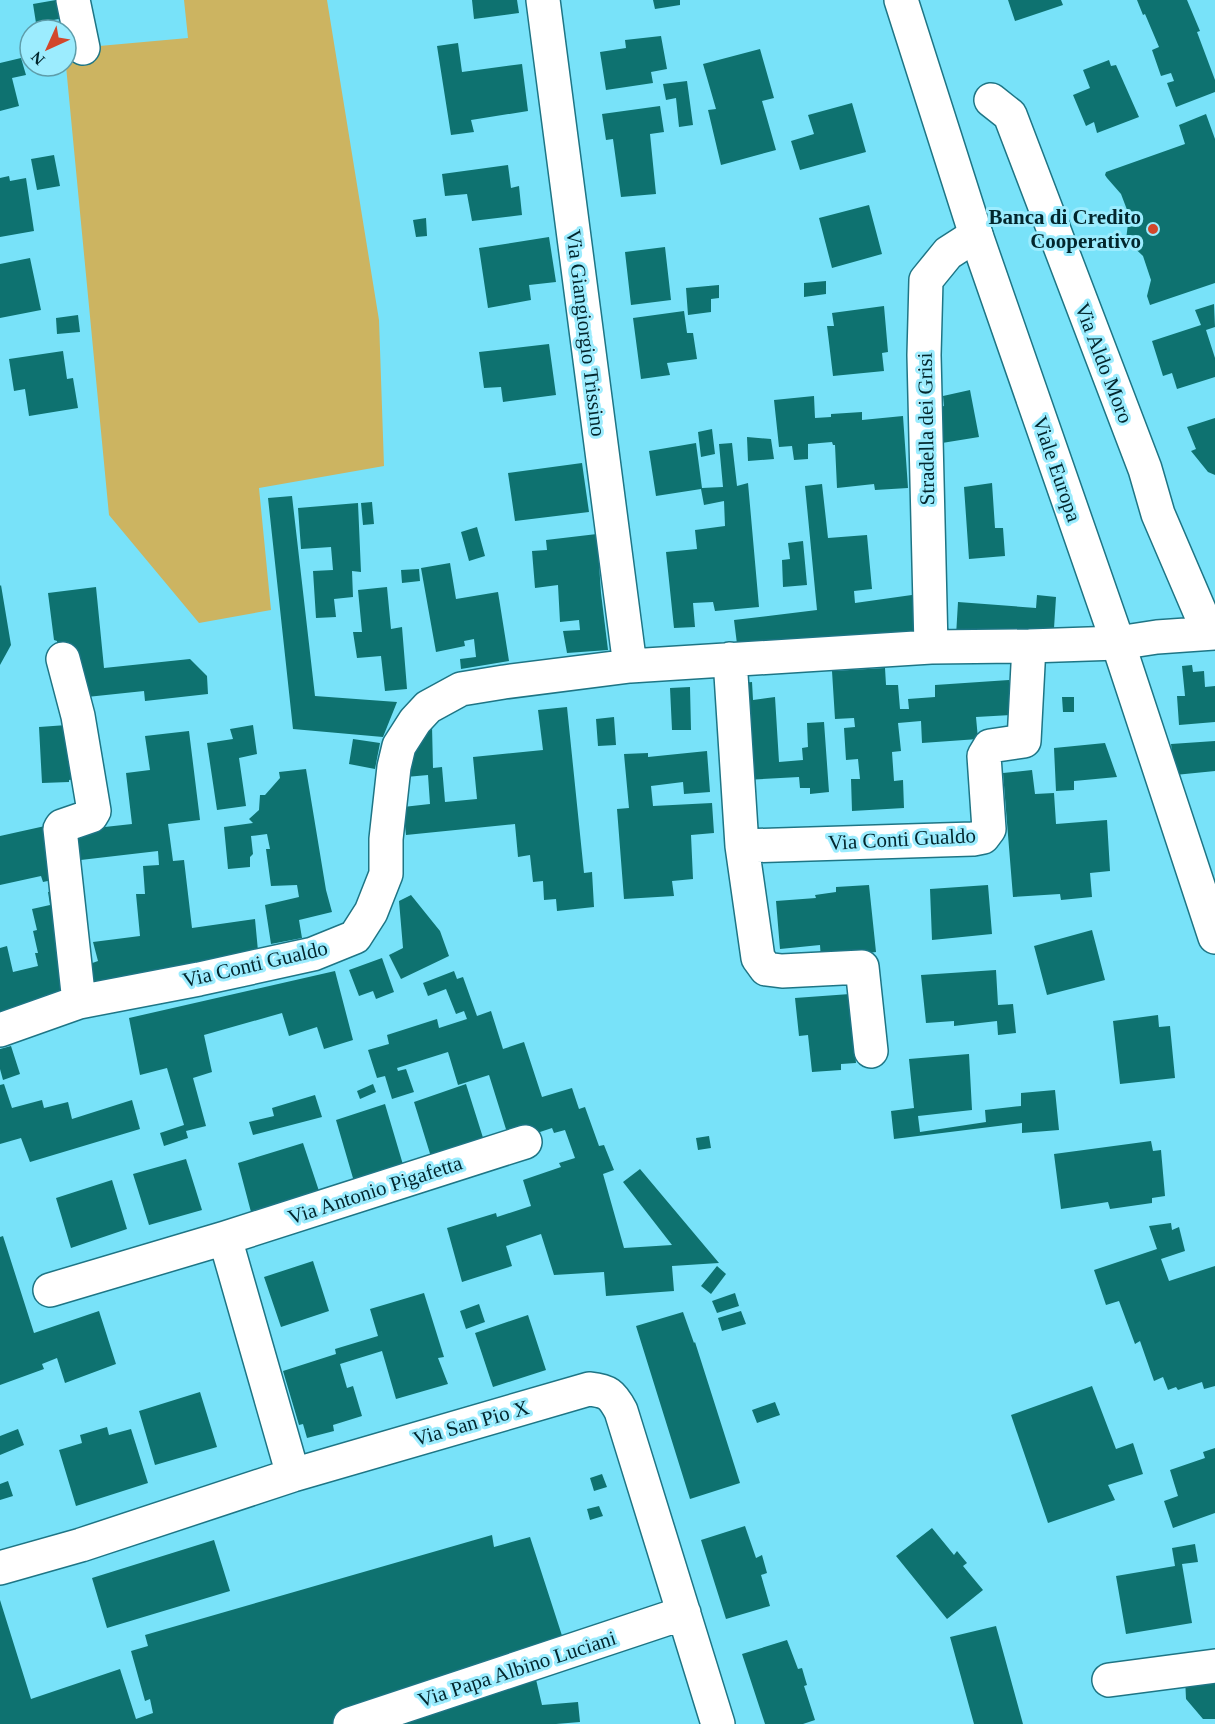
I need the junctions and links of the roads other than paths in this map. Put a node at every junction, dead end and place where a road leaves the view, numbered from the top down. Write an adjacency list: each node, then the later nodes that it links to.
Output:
1 (73, 0): 4 (street)
2 (543, 0): 13 (street, Via Giangiorgio Trissino)
3 (901, 0): 6 (street, Viale Europa)
4 (82, 48)
5 (991, 100): 7 (street, Via Aldo Moro)
6 (976, 235): 8 (street, Viale Europa); 10 (street, Stradella dei Grisi)
7 (1212, 633): 8 (street, Via Conti Gualdo)
8 (1118, 643): 9 (street, Via Conti Gualdo); 15 (street, Viale Europa)
9 (1029, 646): 10 (street, Via Conti Gualdo); 14 (street, Via Conti Gualdo)
10 (931, 647): 12 (street, Via Conti Gualdo)
11 (63, 659): 16 (street)
12 (730, 659): 13 (street, Via Conti Gualdo); 14 (street)
13 (630, 666): 16 (street, Via Conti Gualdo)
14 (742, 846): 18 (street)
15 (1215, 937)
16 (79, 1002): 17 (street, Via Conti Gualdo)
17 (0, 1030)
18 (871, 1051)
19 (525, 1142): 20 (street, Via Antonio Pigafetta)
20 (225, 1238): 21 (street, Via Antonio Pigafetta); 22 (street)
21 (50, 1290)
22 (293, 1475): 23 (street, Via San Pio X); 24 (street, Via San Pio X)
23 (0, 1568)
24 (684, 1613): 27 (street, Via Papa Albino Luciani); 28 (street, Via San Pio X)
25 (1215, 1666): 26 (street)
26 (1109, 1680)
27 (350, 1724)
28 (718, 1724)

